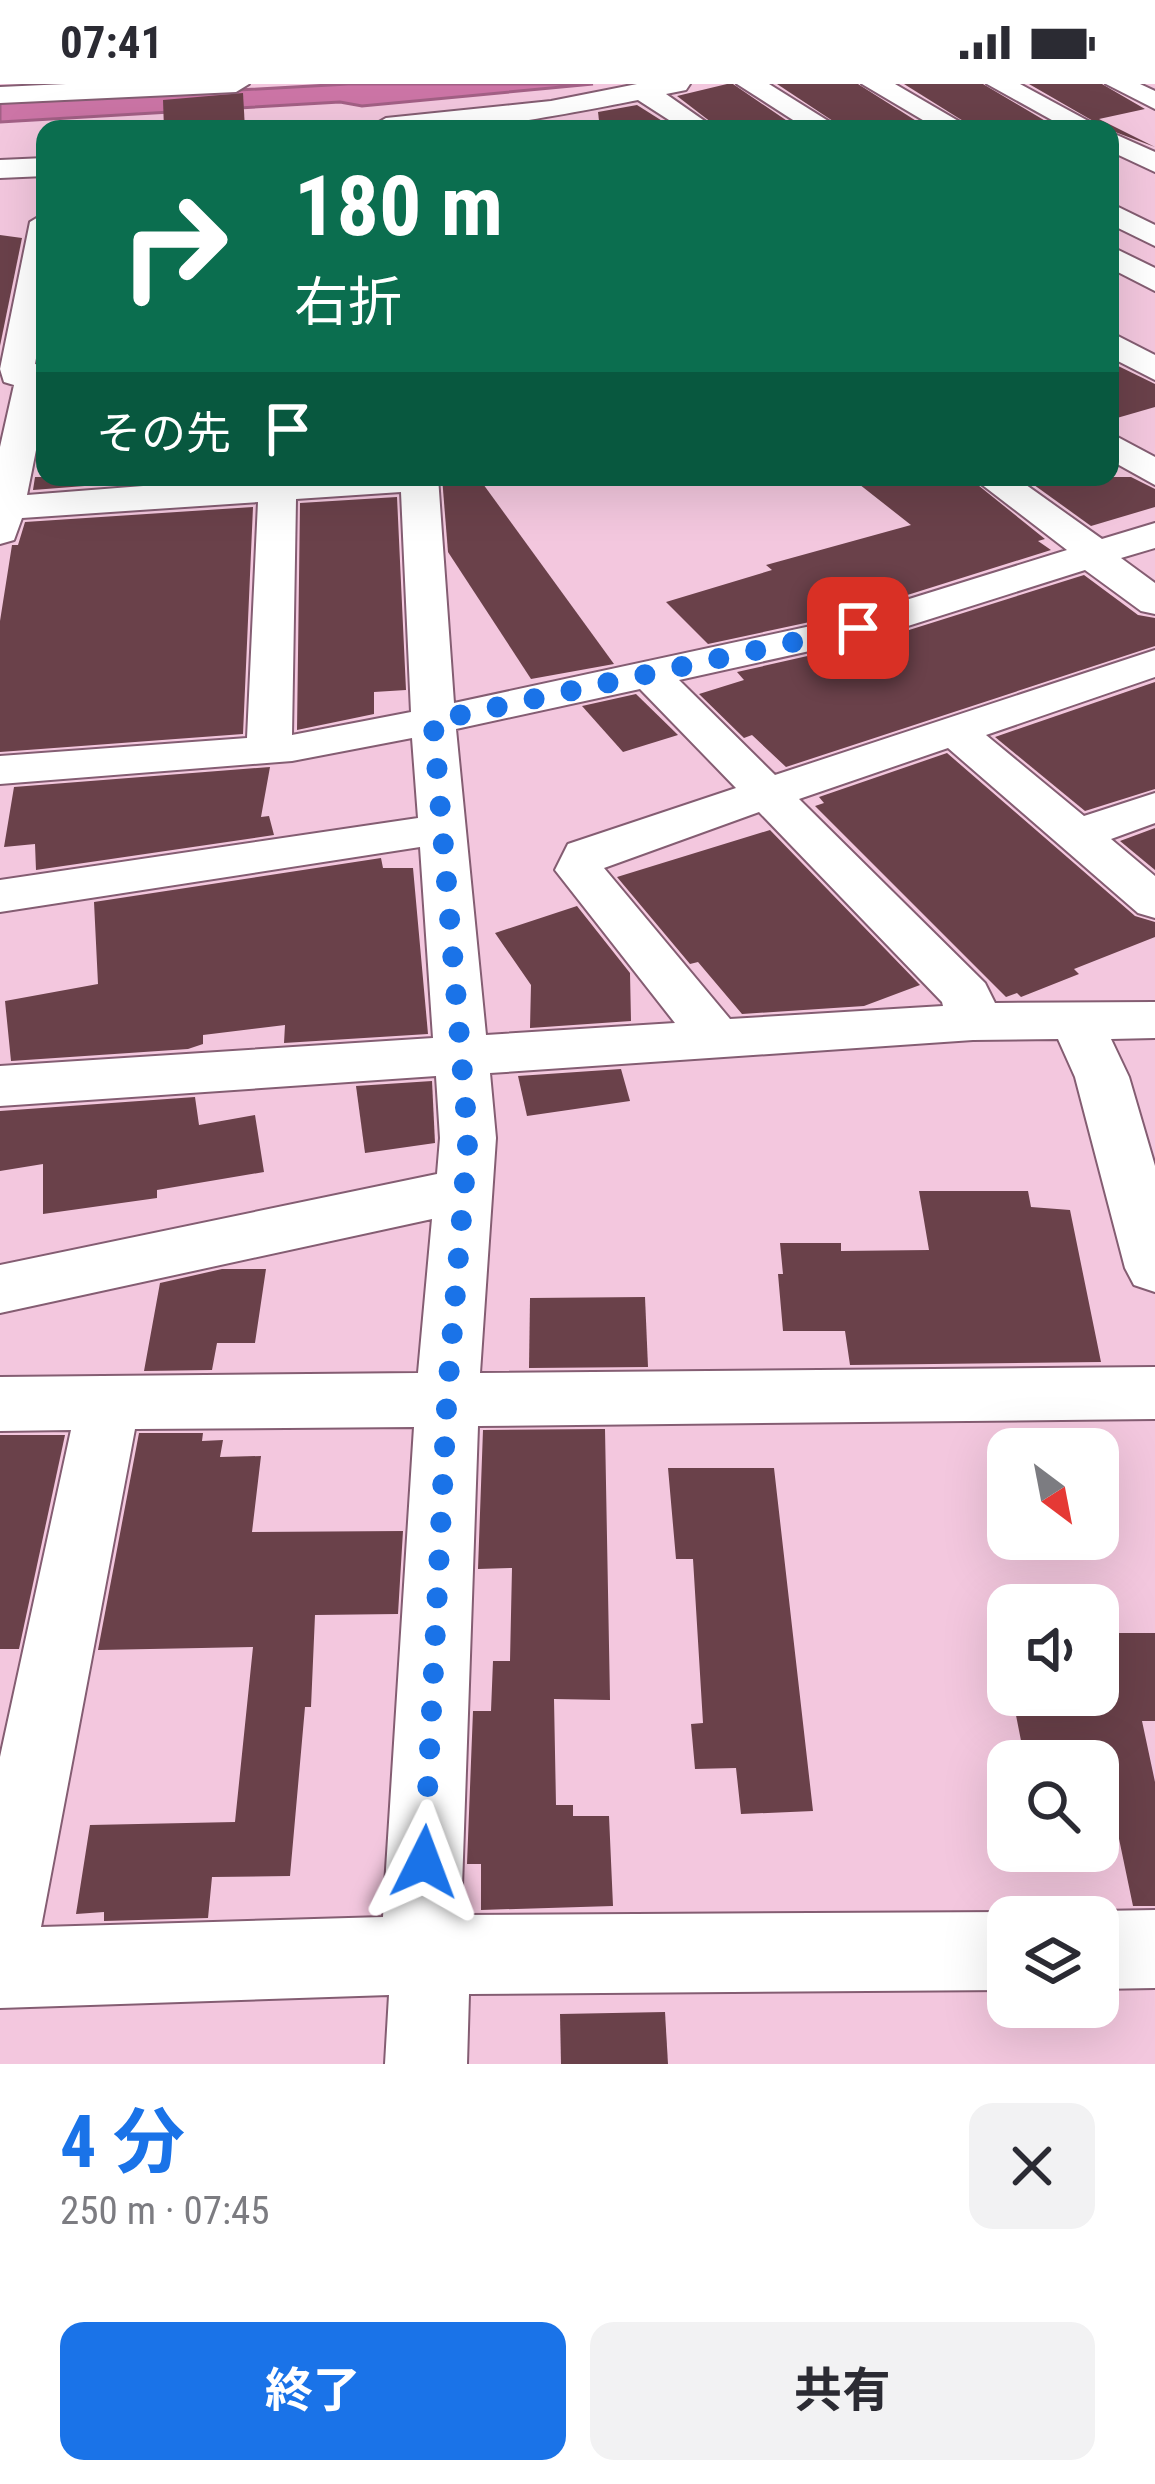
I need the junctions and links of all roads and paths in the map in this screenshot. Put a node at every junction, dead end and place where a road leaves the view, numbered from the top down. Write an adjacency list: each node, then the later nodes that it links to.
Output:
1 (236, 84): 7 (street)
2 (677, 84): 8 (street)
3 (750, 84): 15 (street)
4 (875, 84): 16 (street)
5 (1000, 84): 17 (street)
6 (1119, 84): 10 (street)
7 (132, 86): 9 (street)
8 (646, 93): 11 (street); 14 (street)
9 (0, 95)
10 (1155, 101)
11 (550, 110): 12 (street); 13 (street)
12 (386, 120)
13 (565, 120)
14 (688, 120)
15 (811, 120)
16 (941, 120)
17 (1071, 120)
18 (1119, 145): 19 (street)
19 (1155, 163)
20 (36, 167): 21 (street)
21 (0, 169)
22 (1155, 210): 23 (street)
23 (1119, 216)
24 (1119, 219): 26 (street)
25 (36, 231): 29 (street)
26 (1155, 237)
27 (36, 240): 31 (street)
28 (1119, 260): 30 (street)
29 (0, 264)
30 (1155, 281)
31 (25, 300): 32 (street)
32 (23, 335): 35 (street)
33 (1119, 348): 34 (street)
34 (1155, 370)
35 (24, 375): 42 (street)
36 (1119, 450): 37 (street)
37 (1155, 474)
38 (253, 486): 42 (street)
39 (278, 486): 50 (street)
40 (420, 486): 48 (street)
41 (1004, 486): 44 (street)
42 (2, 516)
43 (1155, 535): 44 (street)
44 (1093, 554): 45 (street); 47 (street)
45 (1155, 602)
46 (1155, 663): 49 (street)
47 (651, 676): 48 (street); 52 (street)
48 (447, 718): 50 (street); 54 (street)
49 (955, 731): 52 (street); 55 (street)
50 (269, 749): 51 (street)
51 (0, 770)
52 (765, 794): 60 (street); 61 (street)
53 (1155, 807): 55 (street)
54 (442, 829): 56 (street); 62 (street)
55 (1078, 835): 57 (street)
56 (0, 896)
57 (1155, 902)
58 (1076, 1020): 59 (street); 60 (street); 65 (street)
59 (1155, 1020)
60 (973, 1022): 61 (street)
61 (715, 1037): 62 (street)
62 (484, 1052): 63 (street); 64 (street)
63 (0, 1086)
64 (460, 1191): 66 (street); 68 (street)
65 (1155, 1268)
66 (0, 1288)
67 (1155, 1394): 68 (street)
68 (447, 1398): 69 (street); 75 (street)
69 (109, 1402): 70 (street); 71 (street)
70 (0, 1404)
71 (0, 1937)
72 (1155, 1949): 73 (street)
73 (1119, 1950)
74 (987, 1951): 75 (street)
75 (425, 1956): 76 (street); 77 (street)
76 (0, 1968)
77 (426, 2064)

